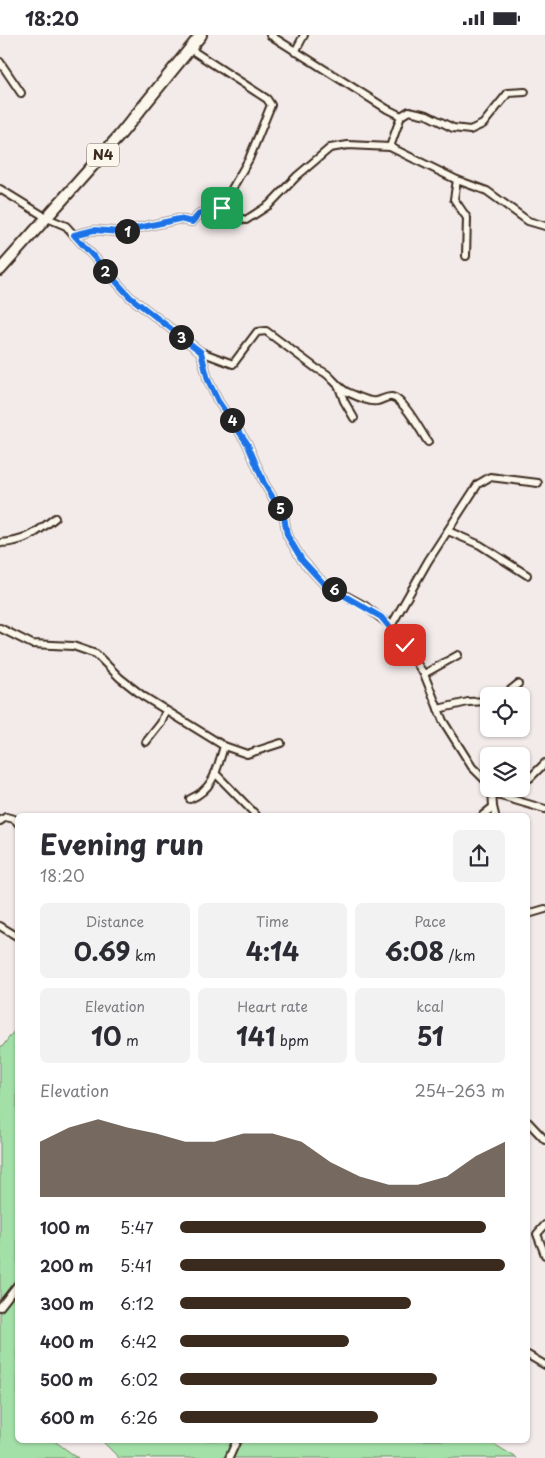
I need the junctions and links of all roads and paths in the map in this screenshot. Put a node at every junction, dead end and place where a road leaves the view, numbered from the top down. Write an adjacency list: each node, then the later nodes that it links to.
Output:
1 (200, 35): 4 (highway, N4)
2 (270, 35): 5 (street)
3 (304, 35): 5 (street)
4 (190, 49): 13 (street); 14 (highway, N4)
5 (295, 52): 9 (street)
6 (0, 62): 8 (street)
7 (525, 92): 9 (street)
8 (21, 93)
9 (401, 116): 10 (street)
10 (390, 147): 11 (street); 13 (street)
11 (457, 180): 15 (street); 17 (street)
12 (0, 189): 14 (street)
13 (222, 208): 16 (street)
14 (47, 218): 16 (street); 18 (highway, N4)
15 (545, 226)
16 (74, 235): 19 (street)
17 (466, 256)
18 (0, 270)
19 (201, 352): 20 (street); 28 (street)
20 (339, 387): 21 (street); 22 (street)
21 (354, 418)
22 (428, 442)
23 (538, 483): 25 (street)
24 (55, 518): 26 (street)
25 (448, 531): 27 (street); 28 (street)
26 (0, 543)
27 (527, 575)
28 (391, 627): 31 (street)
29 (0, 628): 36 (street)
30 (458, 655): 31 (street)
31 (424, 674): 35 (street)
32 (518, 683): 33 (street)
33 (514, 687)
34 (480, 701): 35 (street)
35 (438, 709): 42 (street)
36 (166, 711): 37 (street); 39 (street)
37 (146, 742)
38 (281, 743): 39 (street)
39 (224, 745): 41 (street)
40 (545, 763): 43 (street)
41 (215, 773): 46 (street); 49 (street)
42 (480, 775)
43 (530, 778)
44 (493, 797): 47 (street)
45 (510, 797): 48 (street)
46 (190, 799)
47 (493, 807): 50 (street); 51 (street)
48 (545, 809)
49 (254, 813)
50 (486, 813)
51 (494, 813)
52 (0, 821): 53 (street)
53 (15, 822)
54 (545, 909): 55 (street)
55 (530, 913)
56 (0, 926): 57 (street)
57 (15, 935)
58 (530, 1124): 59 (street)
59 (545, 1140)
60 (545, 1225): 61 (street)
61 (545, 1255)
62 (15, 1288): 63 (street)
63 (0, 1307)
64 (530, 1356): 65 (street)
65 (545, 1365)
66 (236, 1443): 67 (street)
67 (229, 1458)

